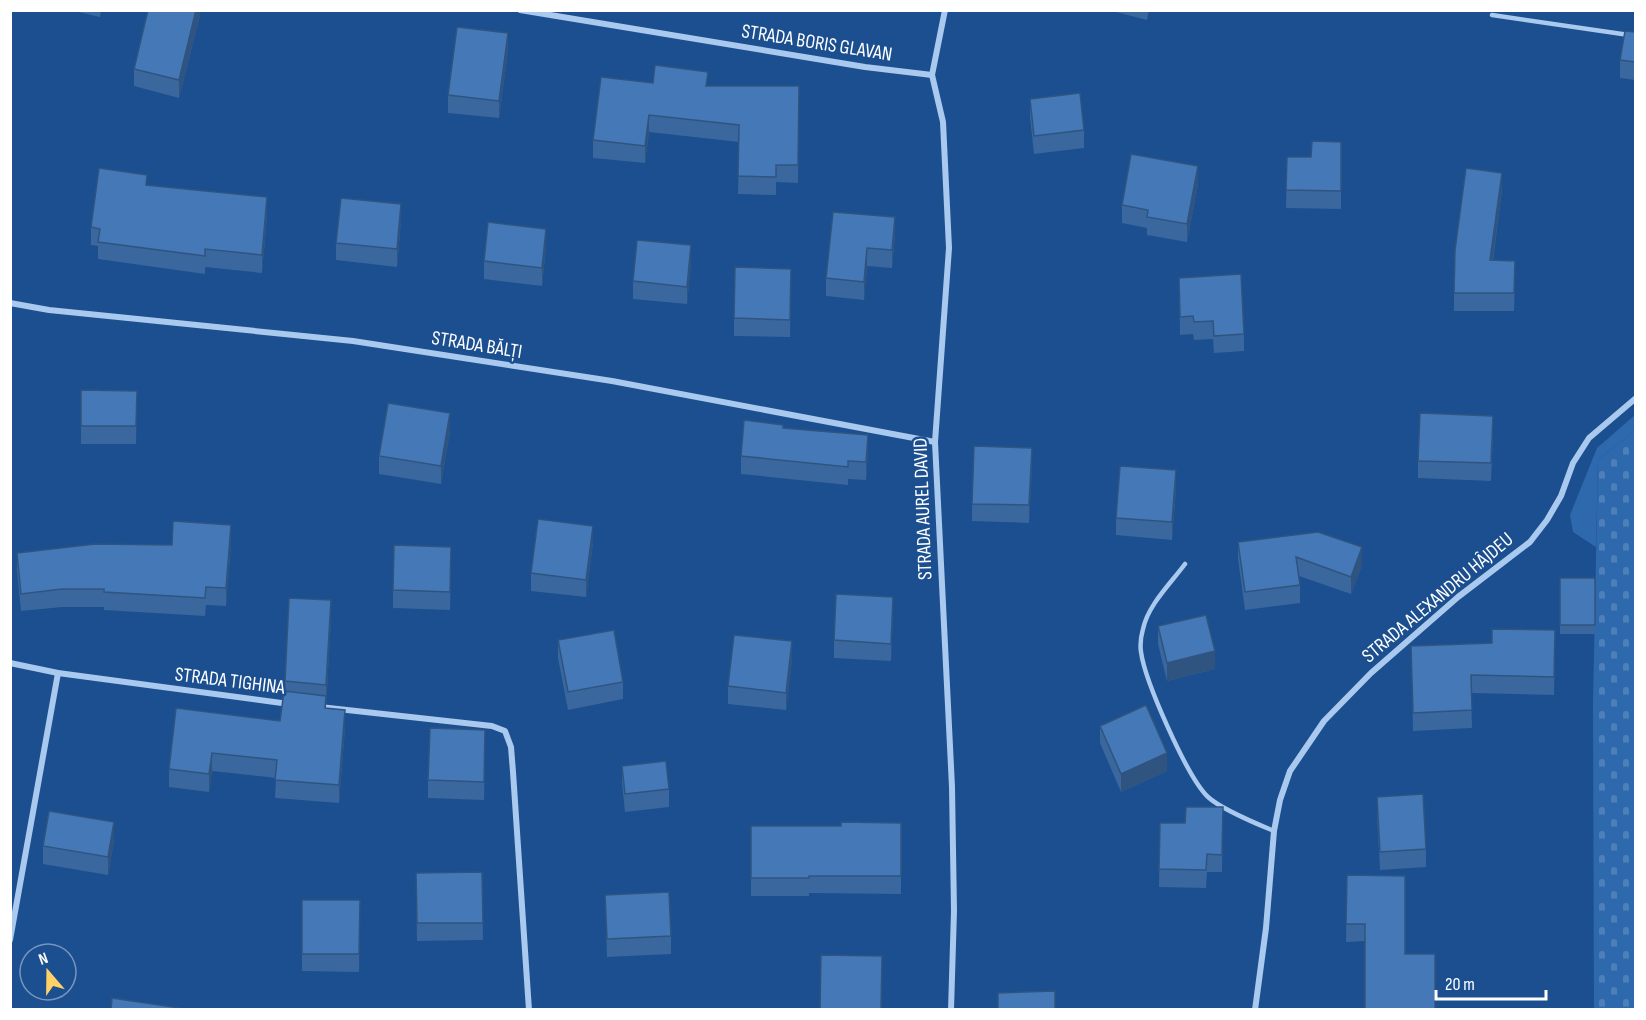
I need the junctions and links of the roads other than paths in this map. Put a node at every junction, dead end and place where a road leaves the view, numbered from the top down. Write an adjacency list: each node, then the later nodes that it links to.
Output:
1 (520, 10): 5 (street, STRADA BORIS GLAVAN)
2 (945, 10): 5 (street, STRADA AUREL DAVID)
3 (1492, 15): 4 (lane)
4 (1635, 36)
5 (932, 75): 8 (street, STRADA AUREL DAVID)
6 (10, 303): 8 (street, STRADA BĂLȚI)
7 (1635, 398): 14 (street, STRADA ALEXANDRU HÂJDEU)
8 (935, 442): 17 (street, STRADA AUREL DAVID)
9 (1185, 564): 14 (lane)
10 (10, 663): 11 (street, STRADA TIGHINA)
11 (58, 673): 12 (street, STRADA TIGHINA); 15 (street)
12 (294, 705)
13 (317, 707): 16 (street)
14 (1274, 831): 18 (street, STRADA ALEXANDRU HÂJDEU)
15 (10, 940)
16 (529, 1010)
17 (951, 1010)
18 (1255, 1010)

